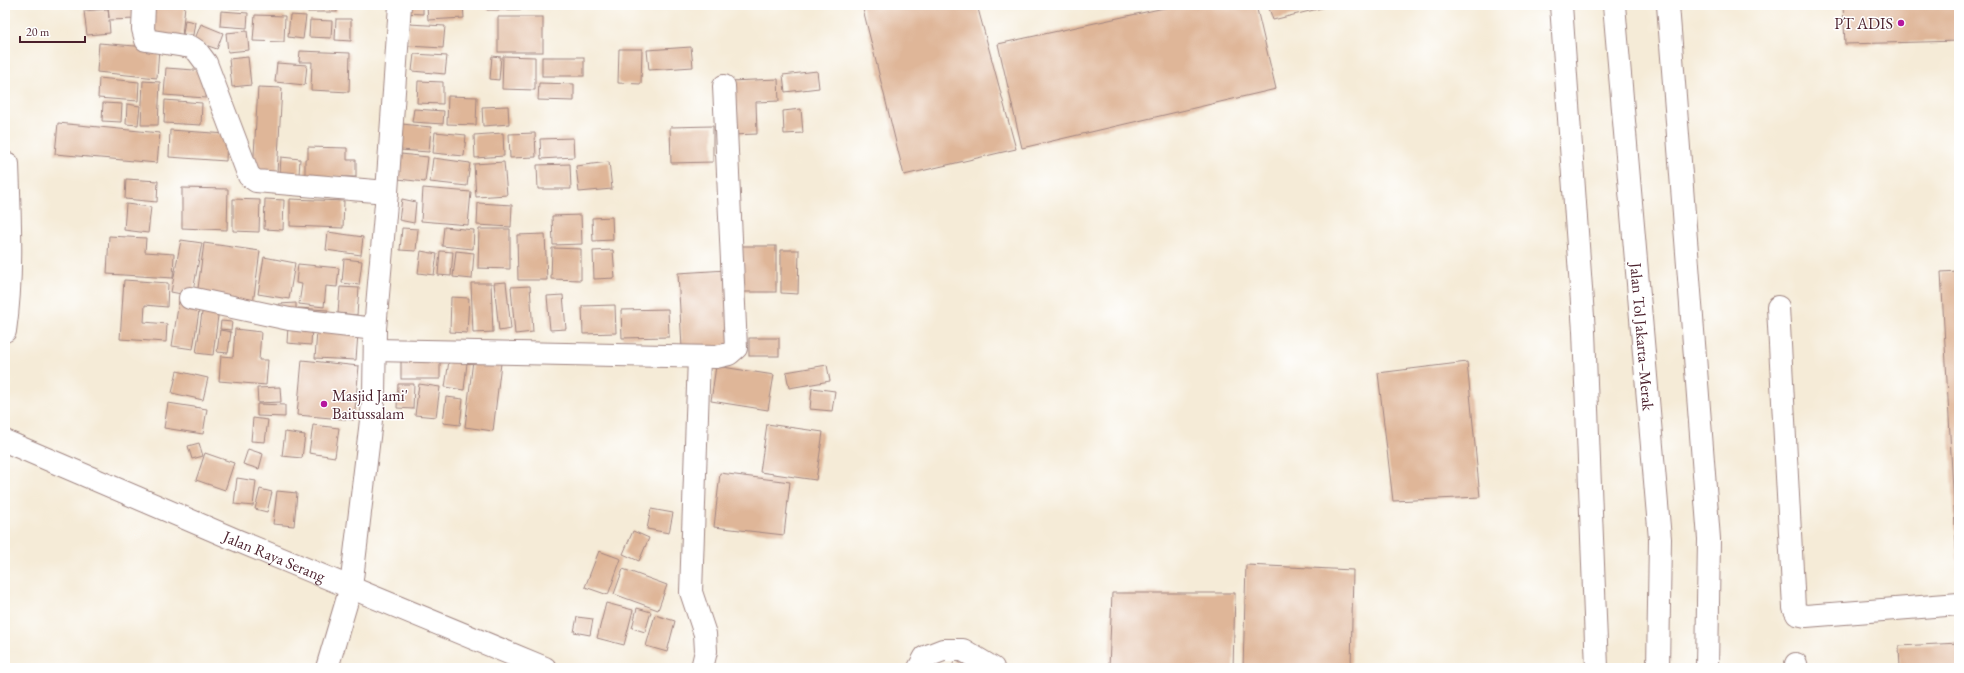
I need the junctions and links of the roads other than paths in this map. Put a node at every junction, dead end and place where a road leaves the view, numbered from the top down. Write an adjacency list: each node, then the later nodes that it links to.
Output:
1 (144, 5): 8 (main road)
2 (400, 5): 8 (main road)
3 (1561, 5): 23 (main road)
4 (1614, 5): 24 (main road, Jalan Tol Jakarta–Merak)
5 (1668, 5): 25 (main road)
6 (724, 86): 14 (main road)
7 (8, 164): 12 (main road)
8 (387, 192): 11 (main road)
9 (190, 298): 11 (main road)
10 (1778, 307): 17 (main road)
11 (375, 328): 13 (main road)
12 (5, 331)
13 (375, 350): 14 (main road); 16 (main road)
14 (699, 357): 20 (main road)
15 (5, 441): 16 (main road, Jalan Raya Serang)
16 (351, 587): 18 (main road, Jalan Raya Serang); 19 (main road)
17 (1959, 604)
18 (535, 666)
19 (327, 668)
20 (702, 668)
21 (918, 668): 22 (main road)
22 (993, 668)
23 (1597, 668)
24 (1658, 668)
25 (1707, 668)

